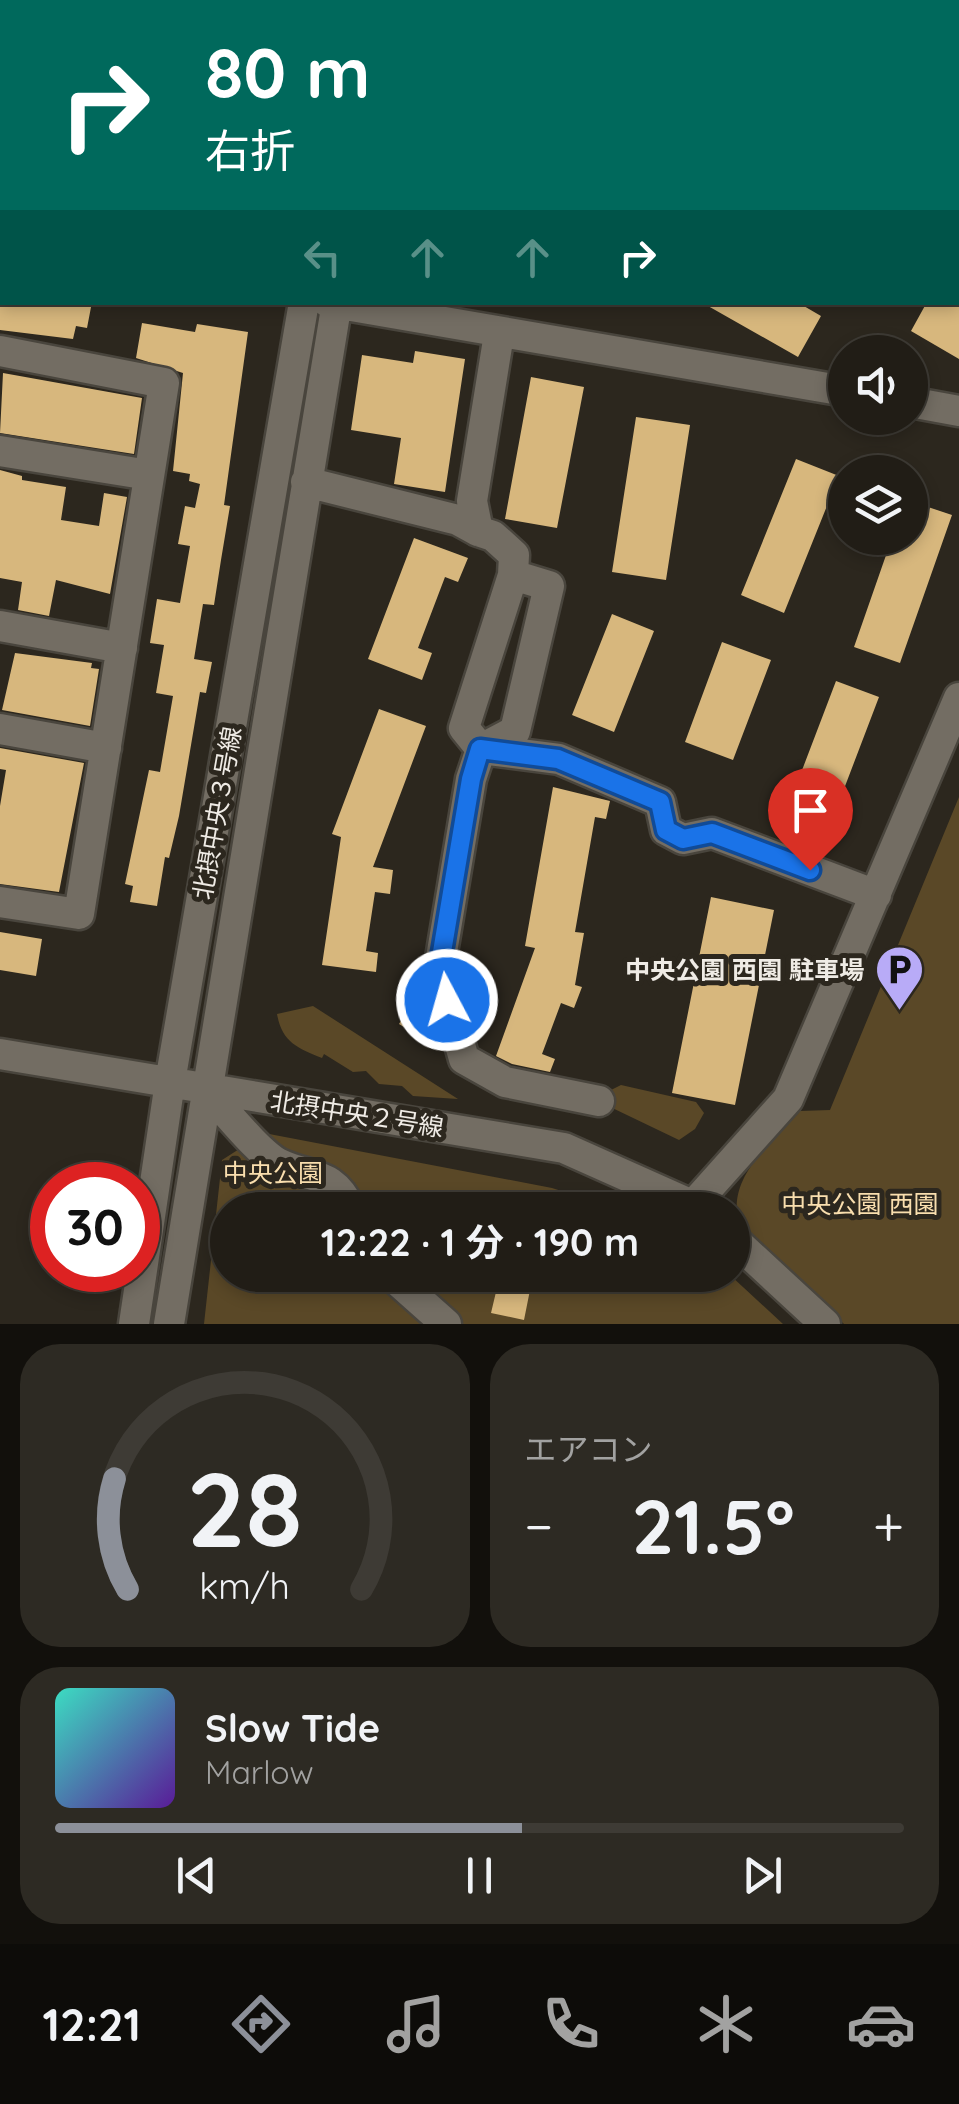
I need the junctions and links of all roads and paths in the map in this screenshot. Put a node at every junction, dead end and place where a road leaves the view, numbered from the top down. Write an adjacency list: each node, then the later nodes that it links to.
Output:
1 (303, 305): 23 (street, 北摂中央３号線)
2 (334, 305): 11 (street, 北摂中央３号線)
3 (345, 305): 4 (street)
4 (499, 334): 6 (street); 12 (street)
5 (0, 351): 10 (street)
6 (828, 388)
7 (928, 405): 8 (street)
8 (959, 411)
9 (0, 451): 10 (street)
10 (149, 475): 15 (street)
11 (306, 482): 12 (street); 24 (street, 北摂中央３号線)
12 (478, 532): 13 (street)
13 (513, 575): 19 (street); 19 (street)
14 (0, 626): 15 (street)
15 (122, 648): 18 (street)
16 (959, 698): 20 (street)
17 (0, 728): 18 (street)
18 (106, 748): 21 (street)
19 (480, 749): 20 (street); 25 (street)
20 (876, 894): 28 (street)
21 (0, 902)
22 (0, 1054): 23 (street, 北摂中央２号線)
23 (170, 1082): 24 (street, 北摂中央２号線); 31 (street, 北摂中央３号線)
24 (206, 1090): 26 (street); 27 (street, 北摂中央２号線); 32 (street, 北摂中央３号線)
25 (599, 1101)
26 (341, 1192)
27 (666, 1192)
28 (711, 1192)
29 (750, 1255): 34 (street)
30 (410, 1292): 33 (street)
31 (134, 1324)
32 (169, 1324)
33 (446, 1324)
34 (825, 1324)

